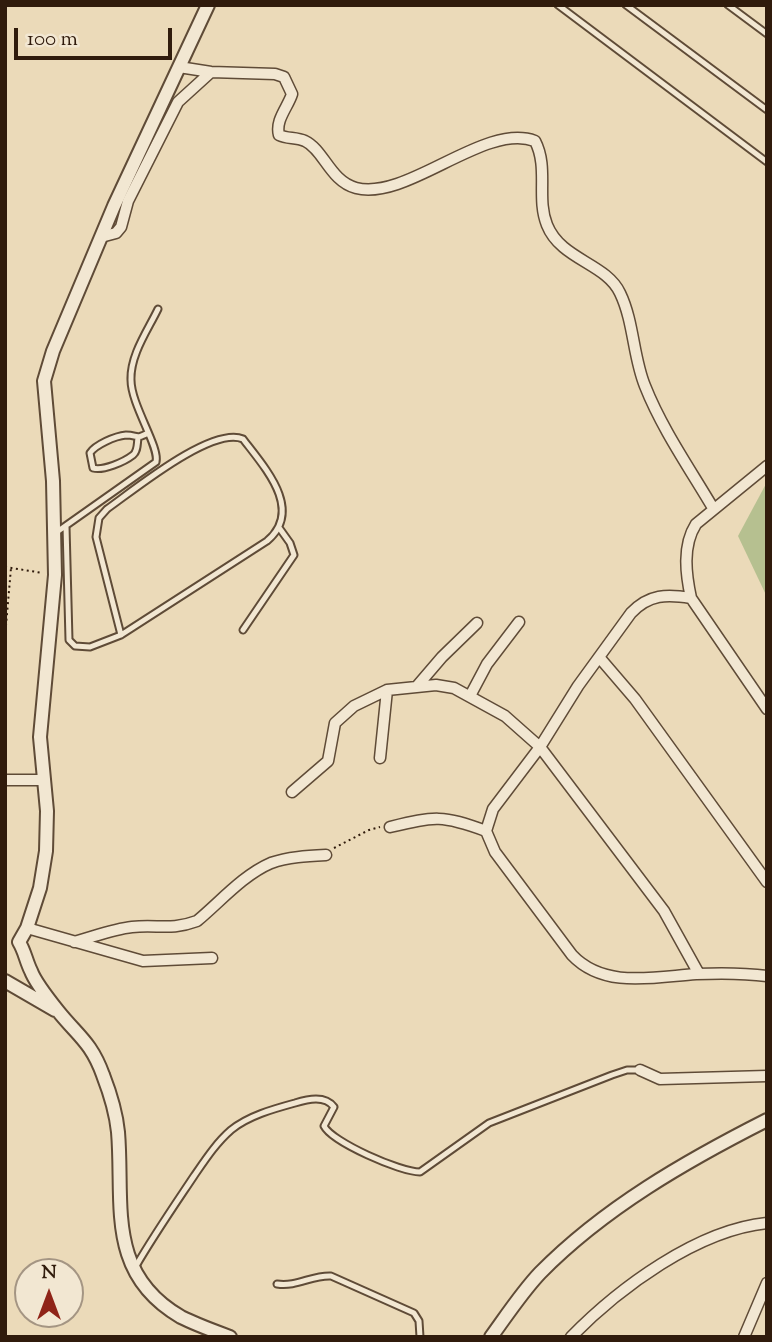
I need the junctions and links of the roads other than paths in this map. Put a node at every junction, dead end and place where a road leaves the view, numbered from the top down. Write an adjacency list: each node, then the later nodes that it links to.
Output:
1 (208, 5): 6 (street)
2 (558, 5): 9 (lane)
3 (626, 5): 8 (lane)
4 (728, 5): 5 (lane)
5 (767, 34)
6 (178, 67): 7 (street); 10 (street)
7 (211, 72): 10 (street); 15 (street)
8 (767, 110)
9 (767, 162)
10 (101, 237): 18 (street)
11 (158, 309): 12 (lane)
12 (148, 433): 13 (lane); 16 (lane)
13 (138, 438): 13 (lane)
14 (767, 466): 15 (street)
15 (713, 508): 19 (street)
16 (66, 526): 18 (lane); 23 (lane)
17 (279, 529): 22 (lane); 23 (lane); 23 (lane)
18 (54, 534): 32 (street)
19 (691, 598): 24 (street); 28 (street)
20 (519, 622): 27 (street)
21 (477, 623): 25 (street)
22 (243, 630)
23 (121, 635)
24 (598, 657): 29 (street); 37 (street)
25 (418, 685): 26 (street); 27 (street)
26 (387, 690): 30 (street); 33 (street)
27 (470, 696): 29 (street)
28 (767, 709)
29 (540, 747): 35 (street); 43 (street)
30 (380, 758)
31 (5, 780): 32 (street)
32 (44, 780): 38 (street)
33 (292, 792)
34 (390, 827): 35 (street)
35 (486, 831): 43 (street)
36 (326, 855): 40 (street)
37 (767, 882)
38 (27, 929): 39 (street); 40 (street)
39 (12, 942): 42 (street)
40 (74, 943): 41 (street)
41 (212, 958)
42 (30, 971): 46 (street); 47 (street)
43 (699, 974): 44 (street)
44 (767, 976)
45 (5, 981): 46 (street)
46 (18, 988): 47 (street)
47 (58, 1012): 52 (street)
48 (640, 1070): 49 (street); 52 (lane)
49 (767, 1076)
50 (767, 1120): 57 (street)
51 (767, 1223): 58 (street)
52 (135, 1269): 55 (street)
53 (767, 1283): 59 (street)
54 (277, 1284): 56 (lane)
55 (230, 1337)
56 (421, 1337)
57 (491, 1337)
58 (571, 1337)
59 (744, 1337)

